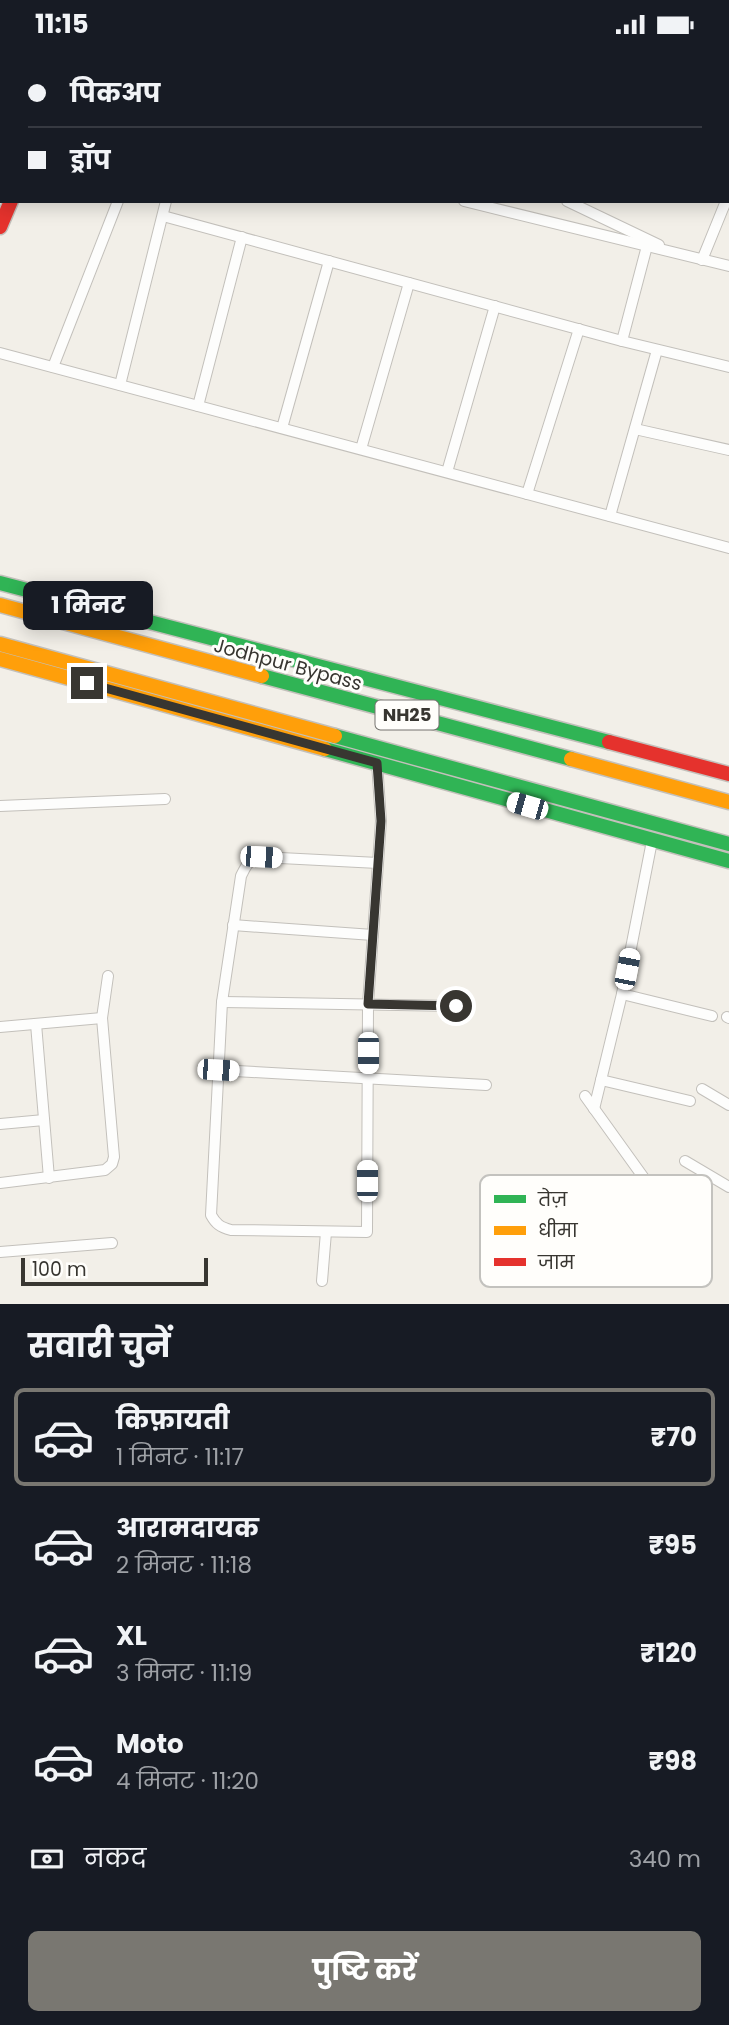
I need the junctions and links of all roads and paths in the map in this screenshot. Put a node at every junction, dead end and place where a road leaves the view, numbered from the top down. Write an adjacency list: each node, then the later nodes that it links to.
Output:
1 (9, 203): 8 (main road)
2 (117, 203): 21 (street)
3 (166, 203): 7 (street)
4 (472, 203): 10 (street)
5 (571, 203): 11 (street)
6 (725, 203): 12 (street)
7 (163, 216): 9 (street); 23 (street)
8 (0, 227)
9 (242, 237): 13 (street); 24 (street)
10 (647, 246): 11 (street); 18 (street)
11 (676, 253): 12 (street)
12 (702, 260): 14 (street)
13 (329, 261): 15 (street); 25 (street)
14 (729, 266)
15 (409, 283): 16 (street); 27 (street)
16 (495, 306): 17 (street); 29 (street)
17 (579, 329): 18 (street); 30 (street)
18 (622, 341): 19 (street)
19 (657, 350): 22 (street); 26 (street)
20 (0, 353): 21 (street)
21 (53, 367): 23 (street)
22 (729, 367)
23 (120, 385): 24 (street)
24 (198, 406): 25 (street)
25 (282, 428): 27 (street)
26 (635, 429): 28 (street); 31 (street)
27 (361, 449): 29 (street)
28 (729, 450)
29 (447, 472): 30 (street)
30 (527, 493): 31 (street)
31 (610, 516): 32 (street)
32 (729, 548)
33 (0, 583): 38 (main road)
34 (0, 605): 40 (main road, Jodhpur Bypass / NH25)
35 (0, 644): 43 (main road)
36 (0, 659): 37 (main road)
37 (377, 763): 42 (main road); 45 (street)
38 (729, 774)
39 (165, 800): 41 (street)
40 (729, 802)
41 (0, 806)
42 (652, 841): 44 (main road); 49 (street)
43 (729, 844)
44 (729, 861)
45 (378, 863): 46 (street); 47 (street)
46 (233, 925): 47 (street); 50 (street)
47 (373, 935): 51 (street)
48 (108, 976): 54 (street)
49 (622, 995): 53 (street); 59 (street)
50 (222, 1002): 51 (street); 57 (street)
51 (368, 1004): 52 (street); 58 (street)
52 (456, 1006)
53 (712, 1016)
54 (102, 1018): 55 (street); 72 (street)
55 (36, 1024): 56 (street); 66 (street)
56 (0, 1027)
57 (218, 1070): 58 (street); 75 (street)
58 (368, 1078): 60 (street); 75 (street)
59 (601, 1080): 63 (street); 65 (street)
60 (486, 1085)
61 (702, 1089): 64 (street)
62 (585, 1096): 65 (street)
63 (690, 1101)
64 (729, 1105)
65 (594, 1109): 69 (street)
66 (44, 1121): 67 (street); 72 (street)
67 (0, 1124)
68 (685, 1161): 70 (street)
69 (642, 1175)
70 (709, 1175)
71 (712, 1177): 74 (street)
72 (49, 1178): 73 (street)
73 (0, 1183)
74 (729, 1187)
75 (326, 1233): 78 (street)
76 (112, 1243): 77 (street)
77 (0, 1252)
78 (322, 1281)

